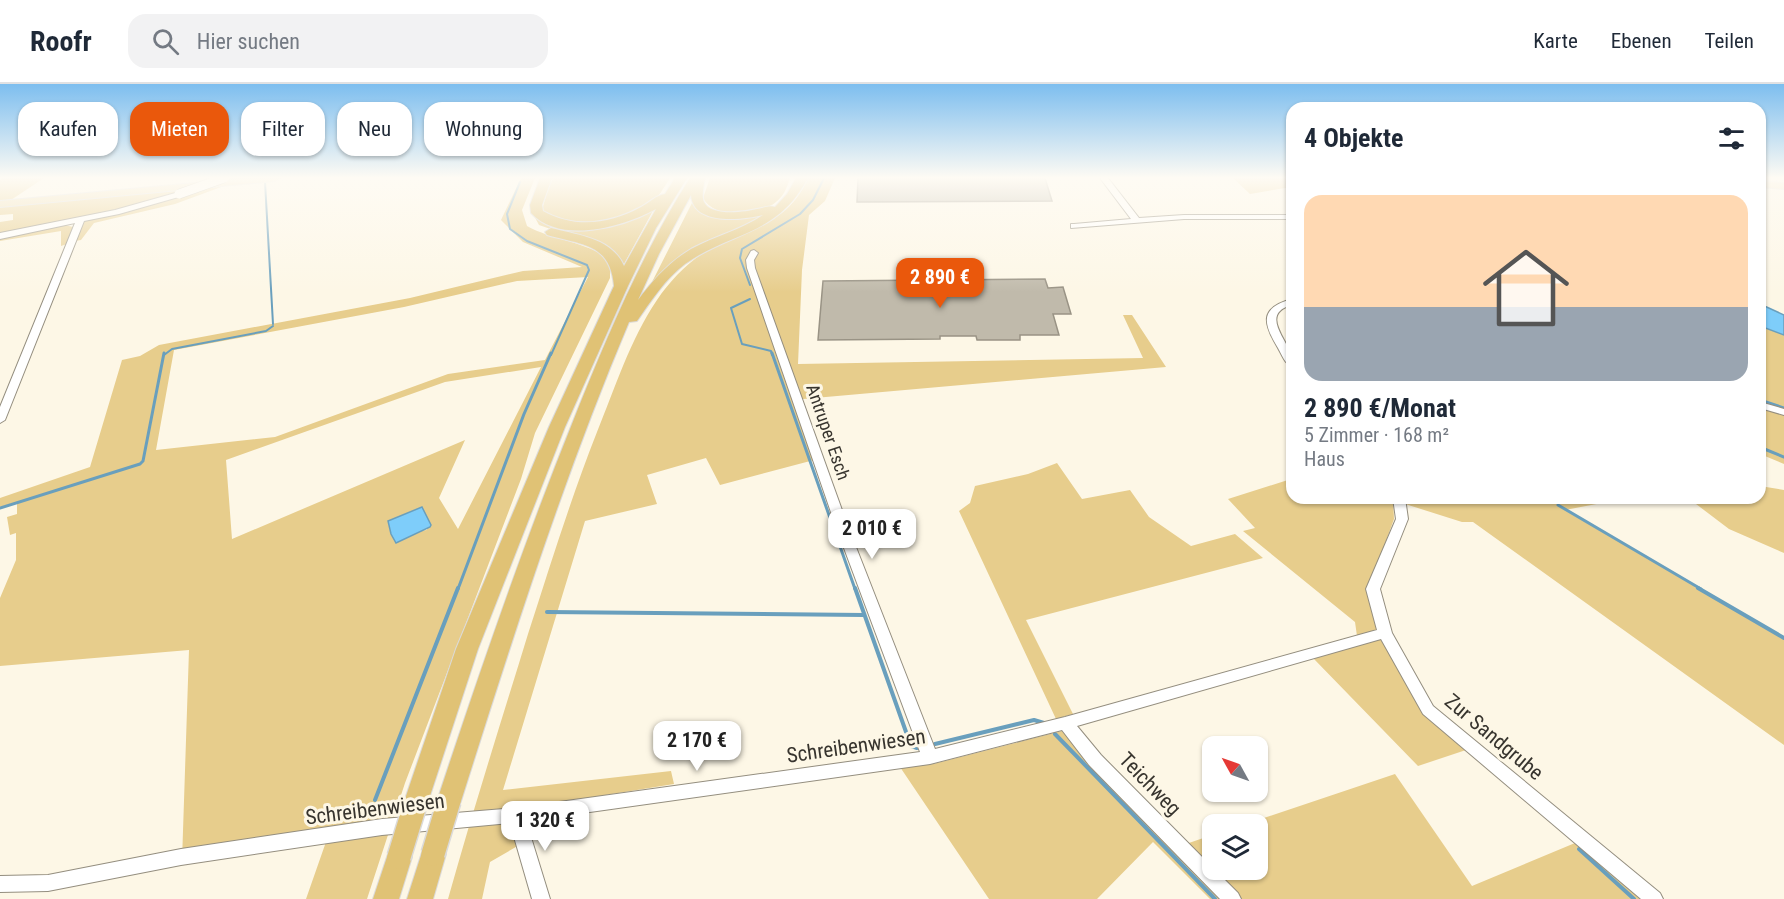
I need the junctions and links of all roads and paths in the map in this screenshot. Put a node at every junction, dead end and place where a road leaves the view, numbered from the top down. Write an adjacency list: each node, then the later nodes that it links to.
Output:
1 (95, 216): 10 (street, bridge)
2 (532, 216): 15 (highway)
3 (541, 216): 4 (highway)
4 (634, 216)
5 (657, 216): 15 (highway)
6 (674, 216): 17 (highway)
7 (772, 216): 17 (highway)
8 (1133, 216): 11 (street)
9 (1286, 217): 11 (street)
10 (80, 220): 13 (street); 21 (street)
11 (1137, 221): 12 (street)
12 (1074, 226)
13 (0, 236)
14 (754, 253): 25 (street, Antruper Esch)
15 (621, 286): 28 (highway, bridge)
16 (1286, 303): 18 (street)
17 (616, 334): 29 (highway, bridge)
18 (1286, 352)
19 (1766, 407): 20 (street)
20 (1784, 412)
21 (0, 420)
22 (1400, 504): 23 (street, Zur Sandgrube)
23 (1385, 633): 24 (street, Schreibenwiesen); 32 (street, Zur Sandgrube)
24 (1065, 723): 25 (street, Schreibenwiesen); 31 (street, Teichweg)
25 (930, 757): 26 (street, Schreibenwiesen)
26 (516, 815): 27 (street, Schreibenwiesen); 30 (street)
27 (0, 884)
28 (386, 899)
29 (420, 899)
30 (541, 899)
31 (1232, 899)
32 (1654, 899)

